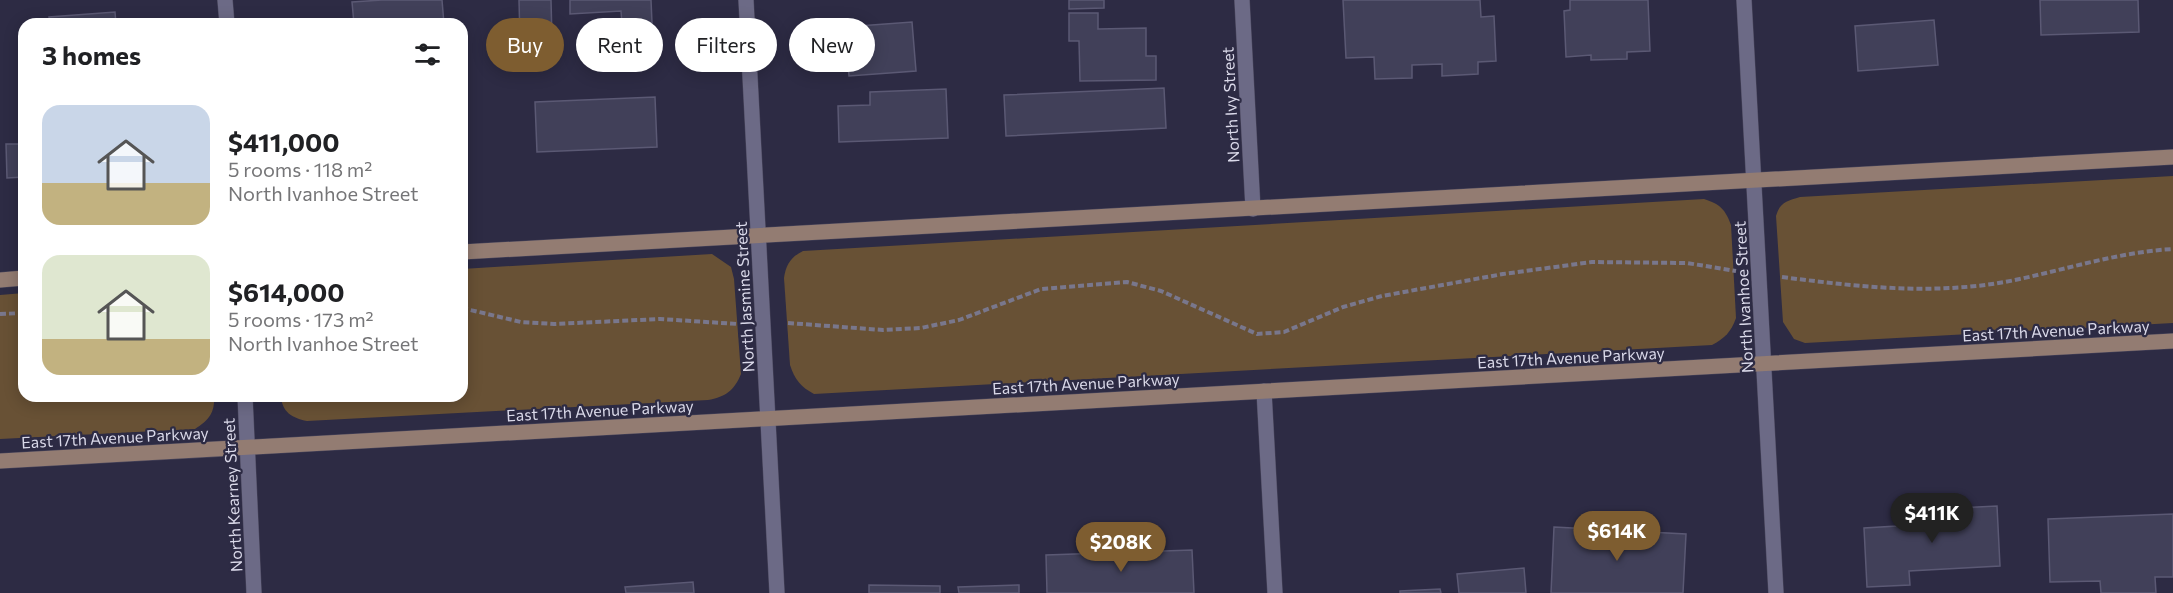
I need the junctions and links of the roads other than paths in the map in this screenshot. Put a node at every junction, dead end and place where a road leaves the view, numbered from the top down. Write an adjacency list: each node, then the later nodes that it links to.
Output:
1 (225, 0): 5 (street)
2 (746, 0): 9 (street, North Jasmine Street)
3 (1242, 0): 8 (street, North Ivy Street)
4 (1744, 0): 7 (street, North Ivanhoe Street)
5 (226, 18)
6 (2173, 157): 7 (main road)
7 (1754, 181): 8 (main road); 14 (street, North Ivanhoe Street)
8 (1253, 208): 9 (main road)
9 (759, 234): 10 (main road); 17 (street, North Jasmine Street)
10 (468, 252)
11 (18, 278): 12 (main road)
12 (0, 280)
13 (2173, 341): 14 (main road, East 17th Avenue Parkway)
14 (1765, 365): 15 (main road, East 17th Avenue Parkway); 23 (street, North Ivanhoe Street)
15 (1264, 391): 17 (main road, East 17th Avenue Parkway); 22 (street)
16 (245, 402): 18 (street, North Kearney Street)
17 (768, 419): 18 (main road, East 17th Avenue Parkway); 21 (street, North Jasmine Street)
18 (247, 448): 19 (main road, East 17th Avenue Parkway); 20 (street, North Kearney Street)
19 (0, 461)
20 (254, 593)
21 (777, 593)
22 (1275, 593)
23 (1776, 593)

